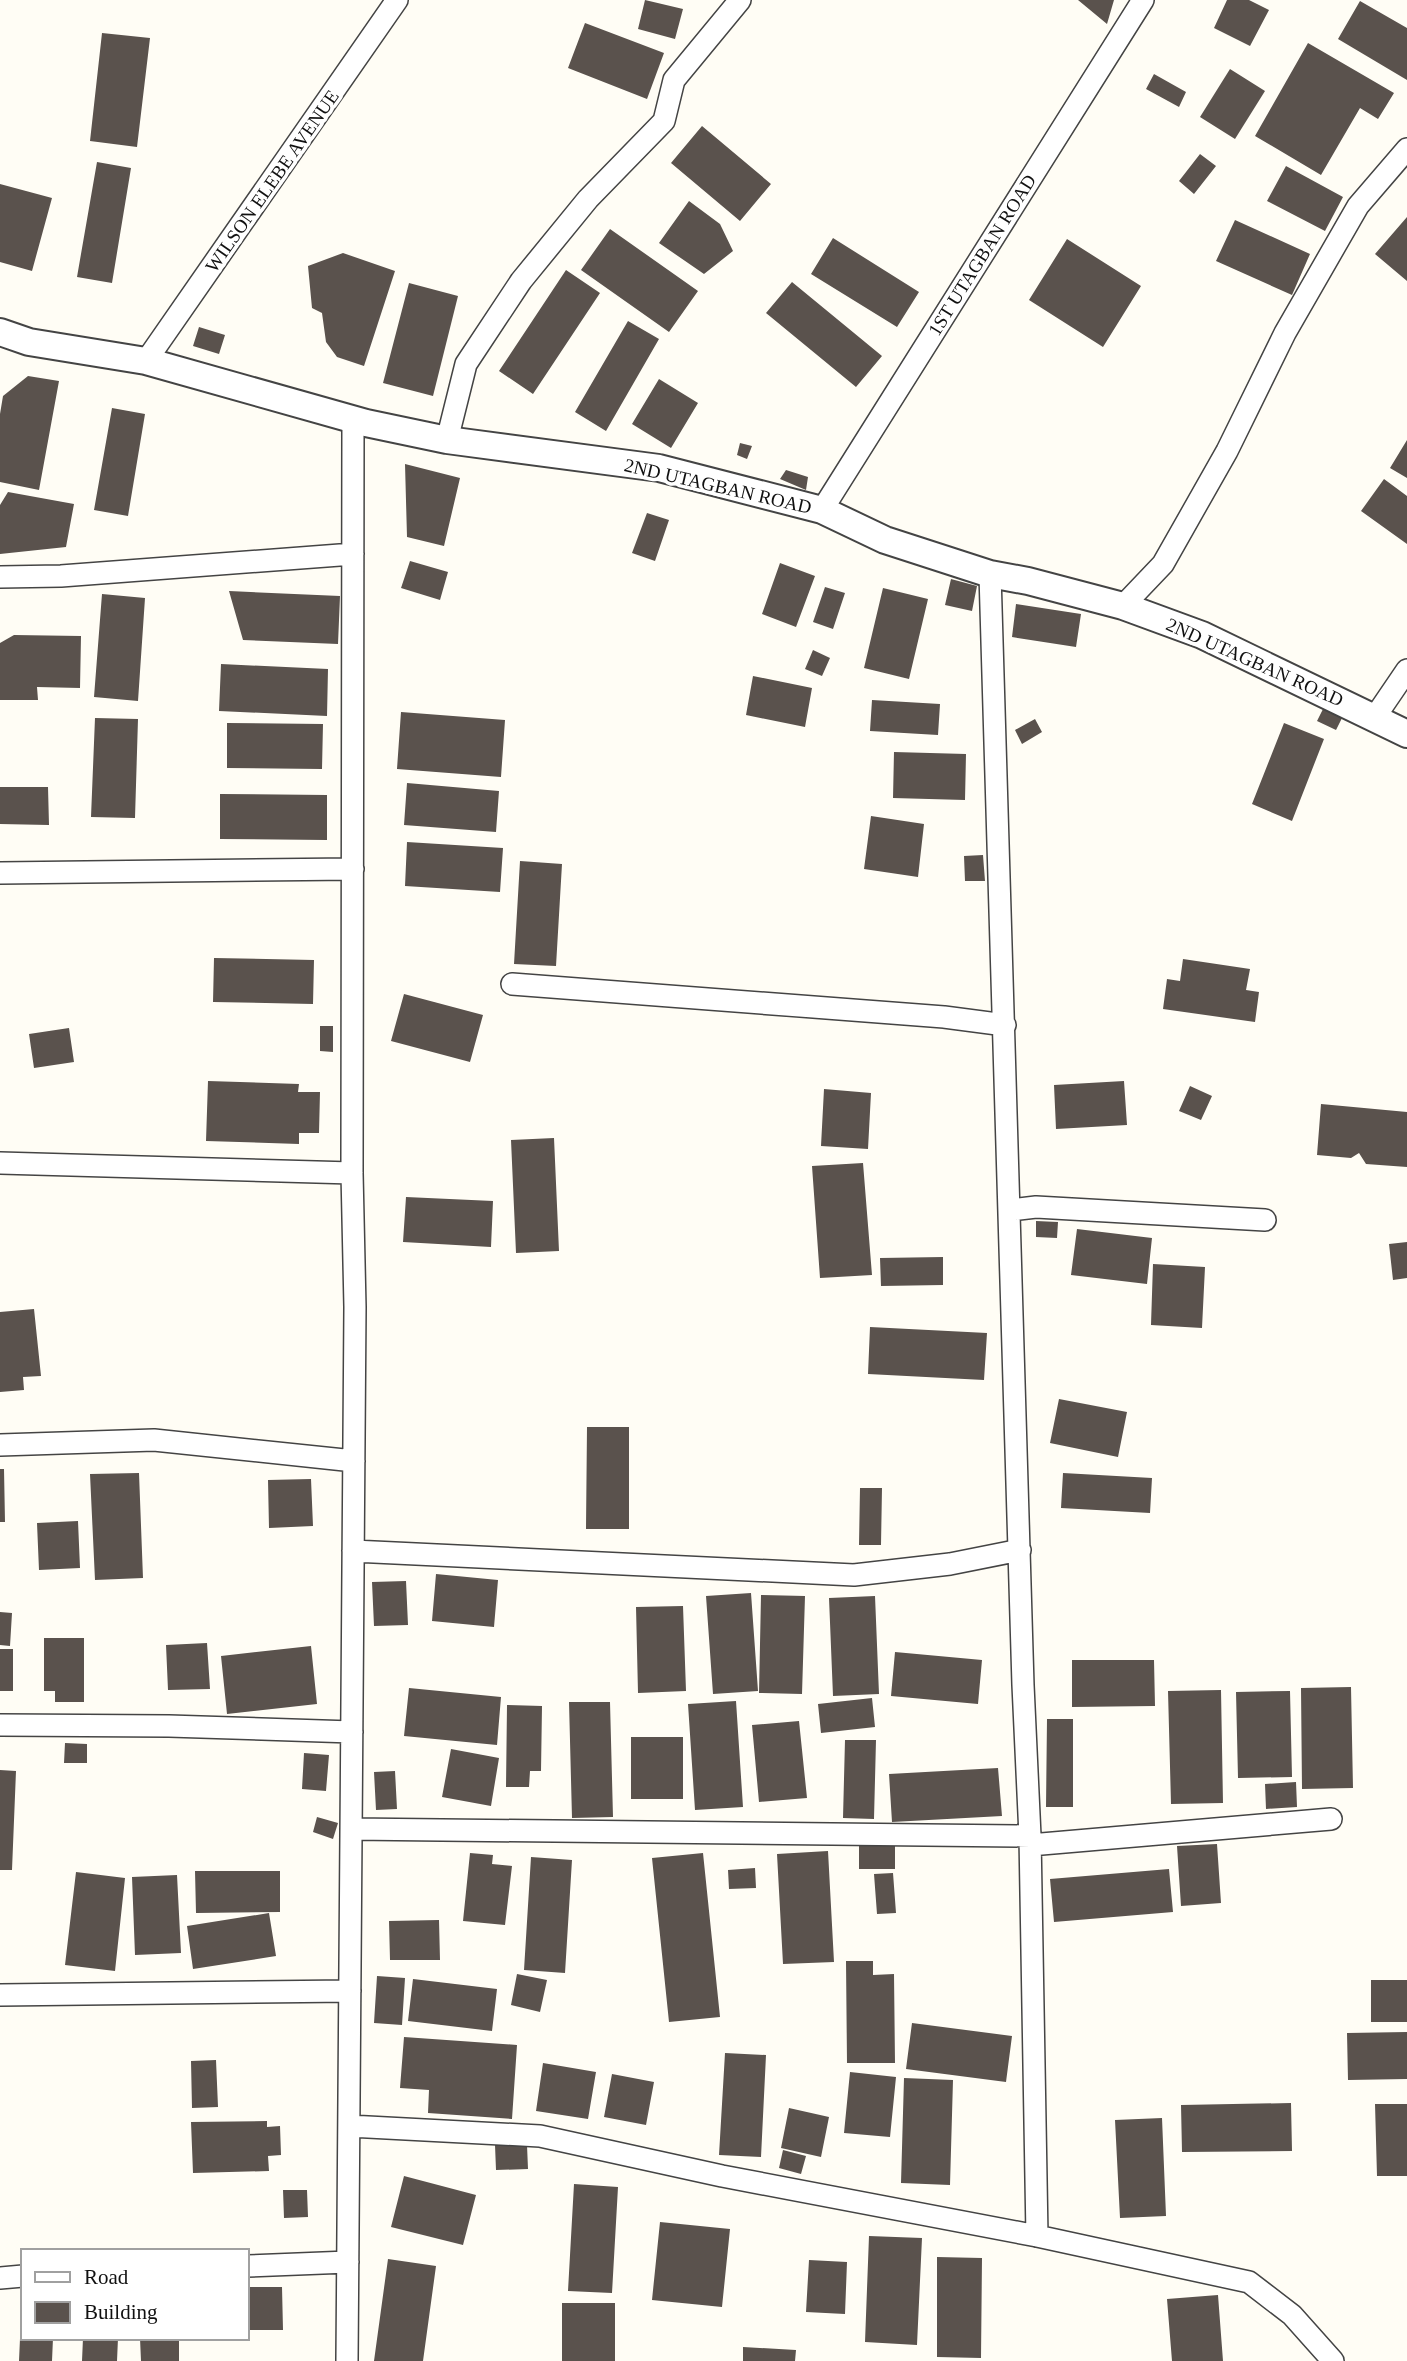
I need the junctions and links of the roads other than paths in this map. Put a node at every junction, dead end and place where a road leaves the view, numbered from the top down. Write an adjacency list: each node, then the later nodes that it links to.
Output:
1 (397, 0): 6 (street, WILSON ELEBE AVENUE)
2 (740, 0): 8 (street)
3 (1143, 0): 9 (street, 1ST UTAGBAN ROAD)
4 (1407, 149): 13 (street)
5 (0, 332): 6 (street, 2ND UTAGBAN ROAD)
6 (146, 361): 7 (street, 2ND UTAGBAN ROAD)
7 (353, 419): 8 (street, 2ND UTAGBAN ROAD); 10 (street)
8 (447, 440): 9 (street, 2ND UTAGBAN ROAD)
9 (822, 510): 11 (street, 2ND UTAGBAN ROAD)
10 (353, 554): 12 (street); 17 (street)
11 (990, 574): 13 (street, 2ND UTAGBAN ROAD); 20 (street)
12 (0, 577)
13 (1123, 606): 15 (street, 2ND UTAGBAN ROAD)
14 (1407, 670): 15 (street)
15 (1375, 718): 16 (street, 2ND UTAGBAN ROAD)
16 (1407, 734)
17 (353, 869): 18 (street); 22 (street)
18 (0, 873)
19 (512, 984): 20 (street)
20 (1004, 1025): 23 (street)
21 (0, 1163): 22 (street)
22 (352, 1173): 26 (street)
23 (1010, 1210): 24 (street); 27 (street)
24 (1265, 1220)
25 (0, 1445): 26 (street)
26 (354, 1461): 28 (street)
27 (1020, 1550): 28 (street); 33 (street)
28 (353, 1551): 30 (street)
29 (0, 1725): 30 (street)
30 (352, 1731): 32 (street)
31 (1331, 1819): 33 (street)
32 (351, 1829): 33 (street); 34 (street)
33 (1030, 1841): 37 (street)
34 (350, 1991): 35 (street); 36 (street)
35 (0, 1995)
36 (349, 2126): 37 (street); 38 (street)
37 (1037, 2236): 43 (street)
38 (348, 2262): 39 (street); 42 (street)
39 (248, 2266)
40 (21, 2276): 41 (street)
41 (0, 2277)
42 (347, 2361)
43 (1333, 2361)

